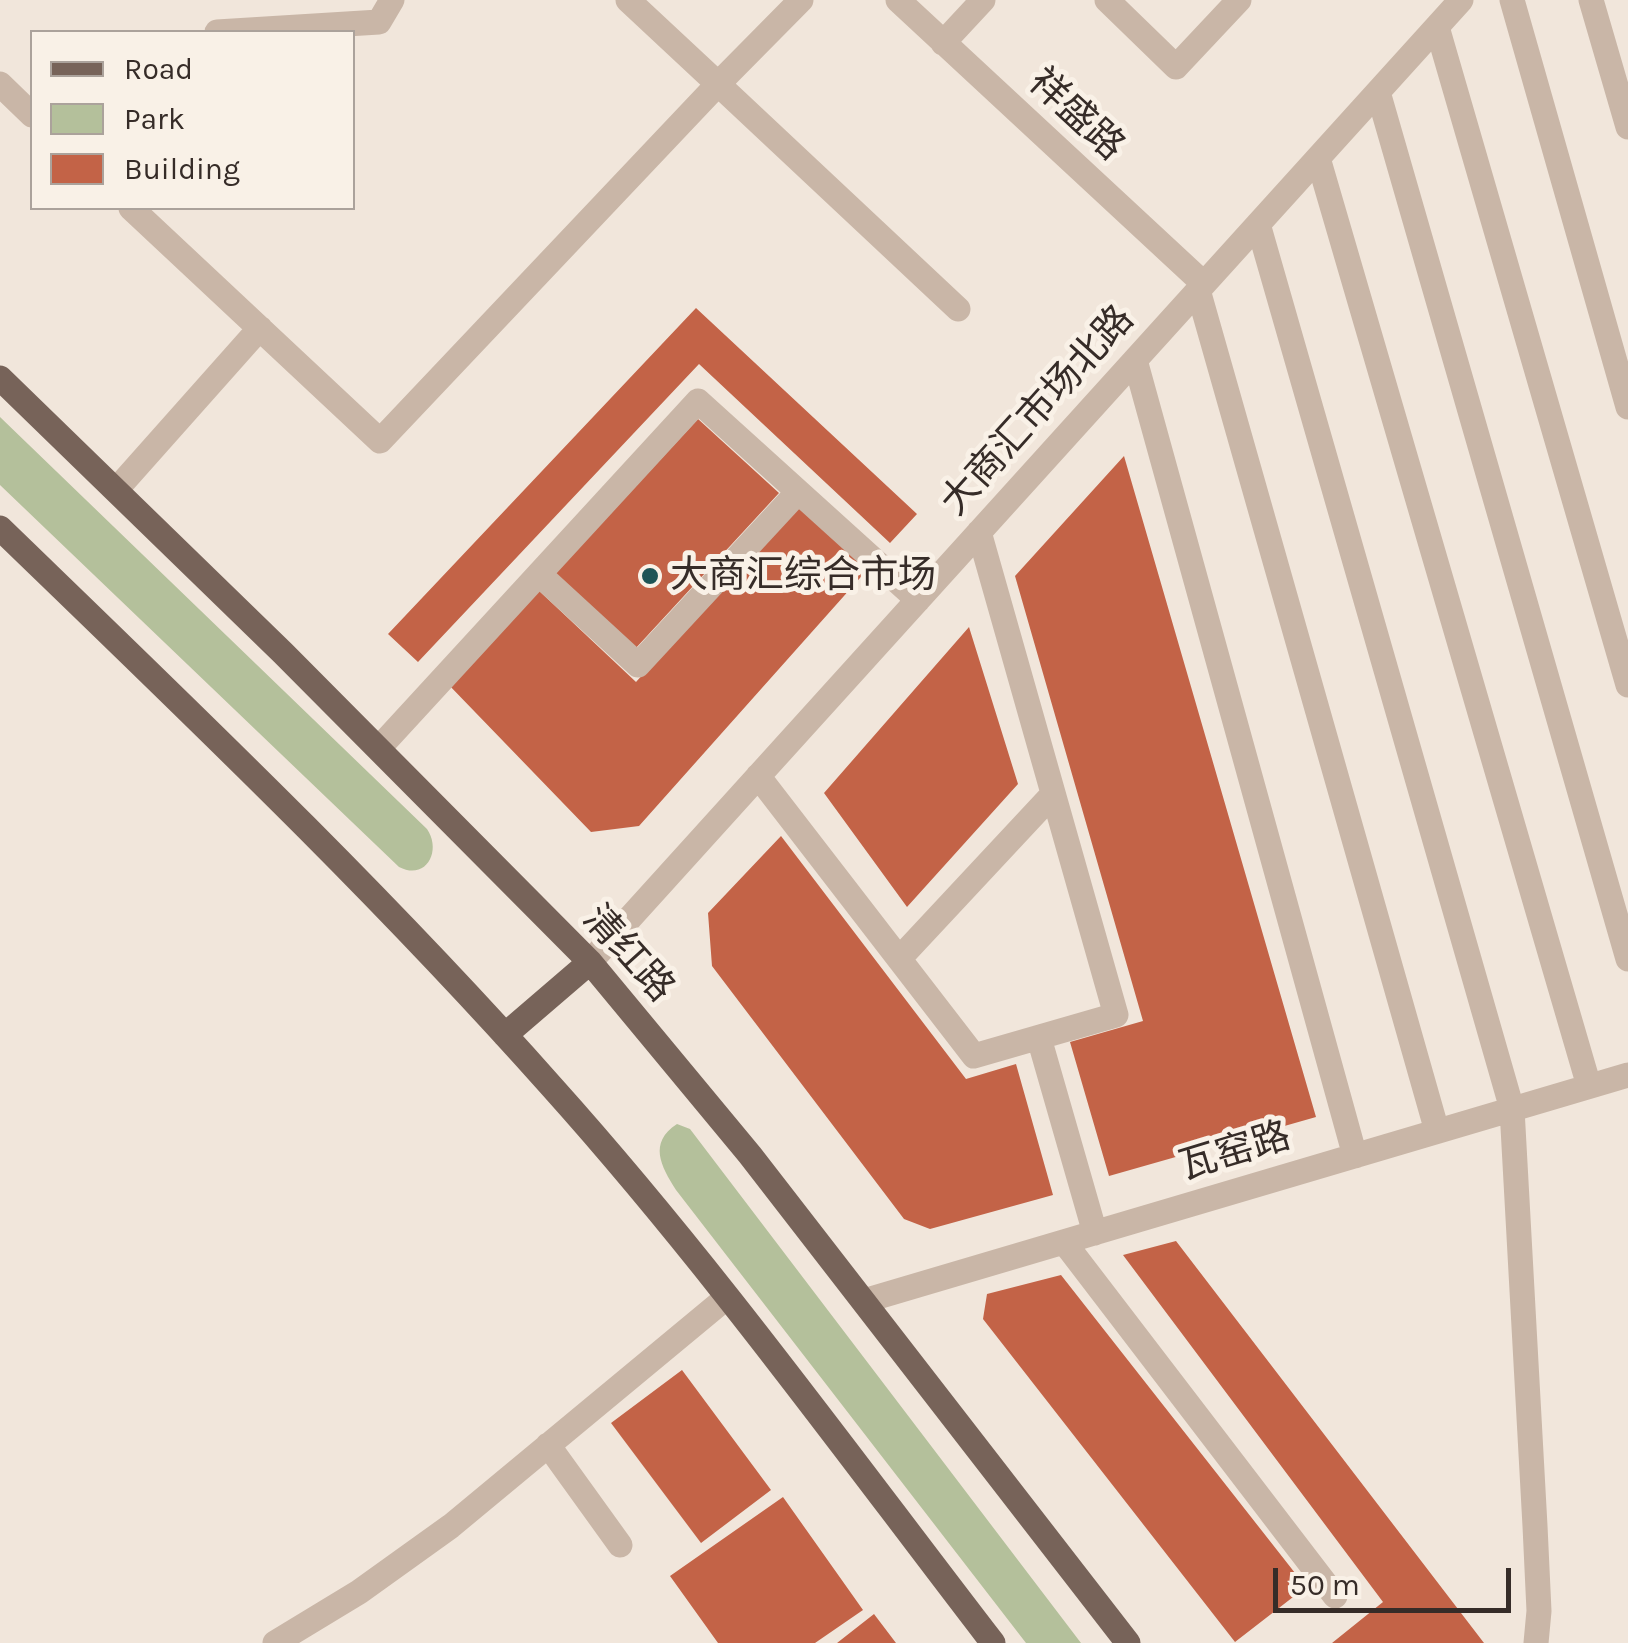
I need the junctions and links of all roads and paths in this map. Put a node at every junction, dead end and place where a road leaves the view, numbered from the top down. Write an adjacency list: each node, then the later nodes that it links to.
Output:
1 (392, 0): 12 (street)
2 (628, 0): 14 (street)
3 (802, 0): 14 (street)
4 (898, 0): 13 (street, 祥盛路)
5 (982, 0): 13 (street)
6 (1107, 0): 7 (street)
7 (1238, 0)
8 (1461, 0): 11 (street, 大商汇市场北路)
9 (1512, 0): 27 (street)
10 (1591, 0): 18 (street)
11 (1437, 26): 16 (street, 大商汇市场北路); 34 (street)
12 (250, 30)
13 (943, 43): 22 (street, 祥盛路)
14 (718, 84): 23 (street); 24 (street)
15 (14, 88): 17 (street)
16 (1378, 92): 19 (street, 大商汇市场北路); 39 (street)
17 (30, 112)
18 (1628, 127)
19 (1318, 158): 21 (street, 大商汇市场北路); 44 (street)
20 (133, 210): 24 (street)
21 (1258, 224): 22 (street, 大商汇市场北路); 45 (street)
22 (1201, 287): 25 (street, 大商汇市场北路); 46 (street)
23 (958, 309)
24 (260, 328): 28 (street)
25 (1135, 360): 31 (street, 大商汇市场北路); 47 (street)
26 (0, 378): 28 (main road, 清红路)
27 (1628, 407)
28 (116, 490): 35 (main road, 清红路)
29 (798, 492): 32 (street); 32 (street); 33 (street)
30 (0, 528): 41 (main road)
31 (979, 532): 33 (street, 大商汇市场北路); 37 (street)
32 (539, 574): 35 (street)
33 (918, 600): 36 (street, 大商汇市场北路)
34 (1628, 685)
35 (379, 748): 40 (main road, 清红路)
36 (758, 776): 38 (street); 40 (street, 大商汇市场北路)
37 (1053, 794): 38 (street); 42 (street)
38 (899, 959): 42 (street)
39 (1628, 959)
40 (590, 962): 41 (main road); 51 (main road, 清红路)
41 (505, 1035): 50 (main road)
42 (1038, 1038): 48 (street)
43 (1628, 1075): 44 (street, 瓦窑路)
44 (1590, 1086): 45 (street, 瓦窑路)
45 (1512, 1109): 46 (street, 瓦窑路); 58 (street)
46 (1437, 1132): 47 (street, 瓦窑路)
47 (1356, 1156): 48 (street, 瓦窑路)
48 (1094, 1233): 49 (street, 瓦窑路)
49 (1064, 1242): 51 (street, 瓦窑路); 54 (street)
50 (726, 1298): 52 (street); 56 (main road)
51 (864, 1301): 57 (main road, 清红路)
52 (548, 1445): 53 (street); 55 (street)
53 (620, 1545)
54 (1335, 1596)
55 (275, 1643)
56 (993, 1643)
57 (1128, 1643)
58 (1536, 1643)

